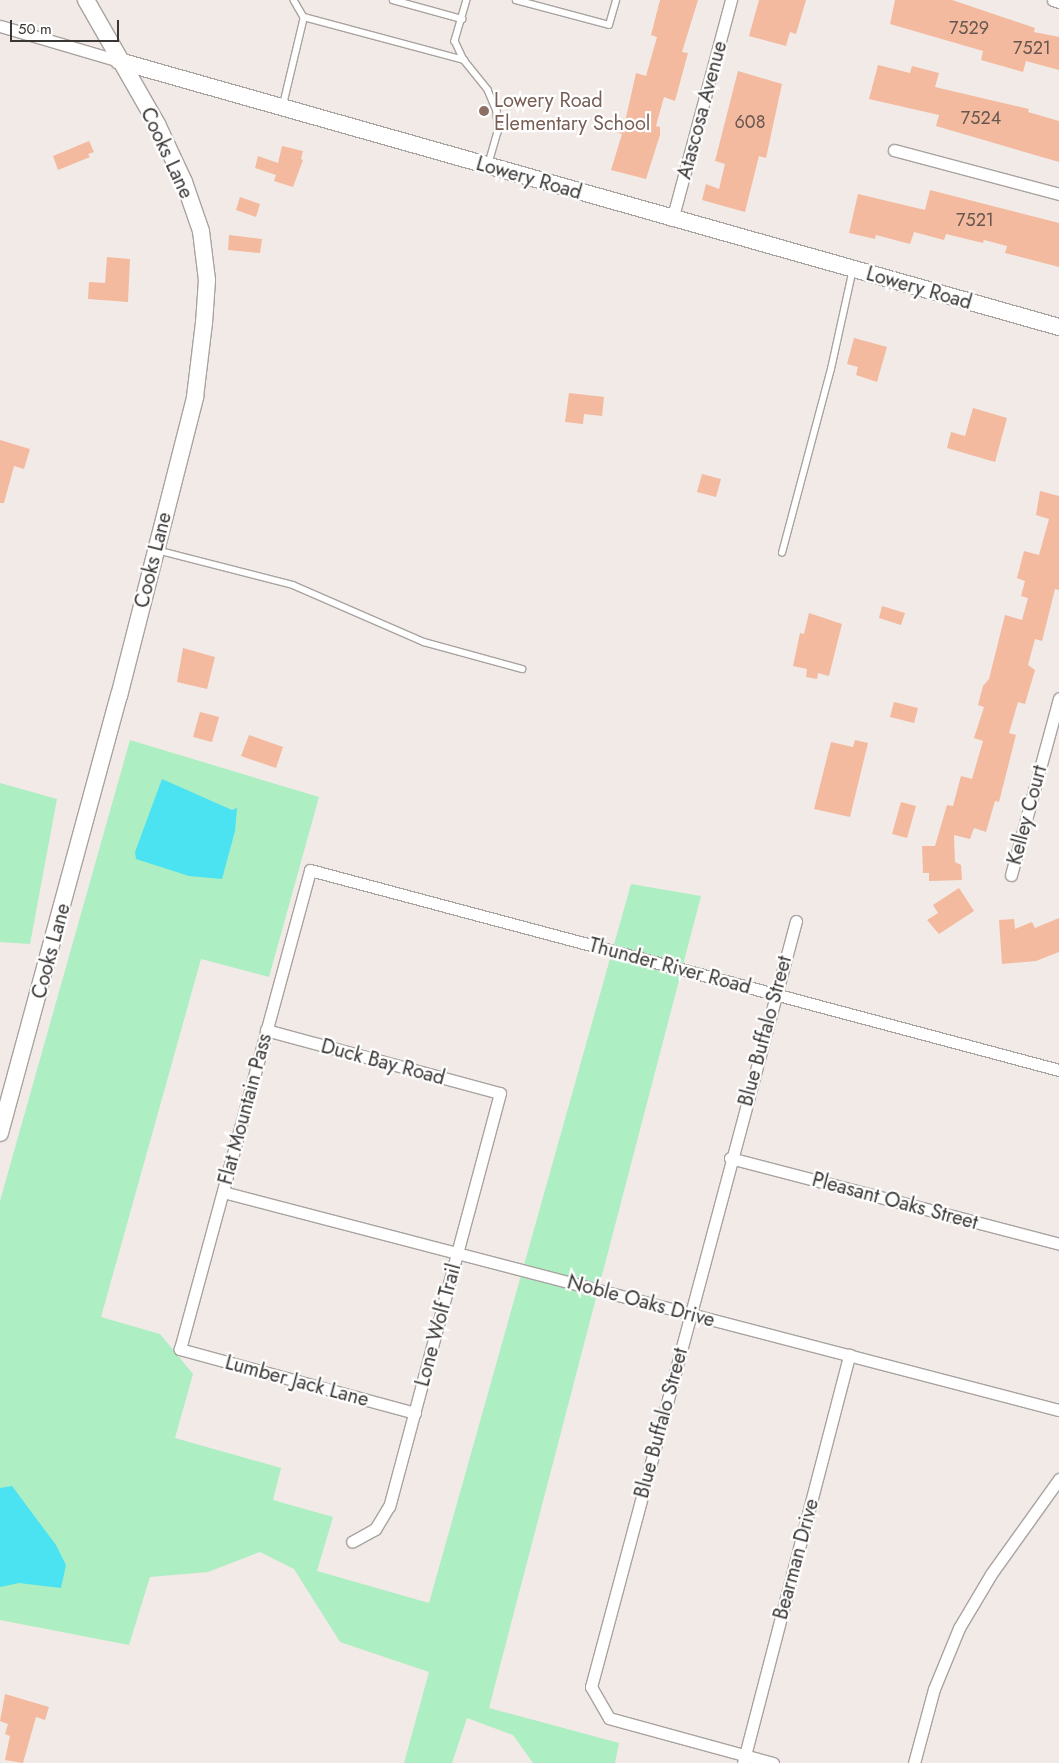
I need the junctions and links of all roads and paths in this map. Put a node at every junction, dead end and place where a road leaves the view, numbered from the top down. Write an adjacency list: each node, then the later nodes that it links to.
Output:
1 (86, 0): 14 (street, Cooks Lane)
2 (294, 0): 10 (lane)
3 (393, 0): 11 (lane)
4 (467, 0): 11 (lane)
5 (516, 0): 6 (lane)
6 (616, 0)
7 (731, 0): 19 (street, Atascosa Avenue)
8 (1054, 0): 9 (street)
9 (1059, 2)
10 (304, 17): 13 (lane); 15 (lane)
11 (462, 19): 13 (lane)
12 (0, 26): 14 (street, Lowery Road)
13 (464, 60): 17 (lane)
14 (119, 62): 15 (street, Lowery Road); 22 (street, Cooks Lane)
15 (282, 108): 17 (street, Lowery Road)
16 (894, 150): 18 (street)
17 (488, 166): 19 (street, Lowery Road)
18 (1059, 194)
19 (672, 220): 20 (street, Lowery Road)
20 (853, 269): 21 (street, Lowery Road); 23 (lane)
21 (1059, 327)
22 (155, 550): 24 (lane); 33 (street, Cooks Lane)
23 (782, 553)
24 (522, 669)
25 (1059, 698): 27 (street, Kelley Court)
26 (310, 870): 29 (street, Thunder River Road); 30 (street, Flat Mountain Pass)
27 (1011, 875)
28 (796, 922): 29 (street, Blue Buffalo Street)
29 (775, 994): 31 (street, Thunder River Road); 34 (street, Blue Buffalo Street)
30 (266, 1030): 32 (street, Duck Bay Road); 35 (street, Flat Mountain Pass)
31 (1059, 1070)
32 (500, 1093): 37 (street, Lone Wolf Trail)
33 (0, 1133)
34 (730, 1158): 36 (street, Pleasant Oaks Street); 38 (street, Blue Buffalo Street)
35 (223, 1192): 37 (street, Noble Oaks Drive); 39 (street, Flat Mountain Pass)
36 (1059, 1244)
37 (457, 1253): 38 (street, Noble Oaks Drive); 42 (street, Lone Wolf Trail)
38 (690, 1314): 40 (street, Noble Oaks Drive); 45 (street, Blue Buffalo Street)
39 (180, 1349): 42 (street, Lumber Jack Lane)
40 (849, 1355): 41 (street, Noble Oaks Drive); 45 (street, Bearman Drive)
41 (1059, 1410)
42 (415, 1413): 44 (street, Lone Wolf Trail)
43 (1059, 1479): 47 (street)
44 (352, 1542)
45 (744, 1759): 46 (street)
46 (774, 1763)
47 (914, 1763)

